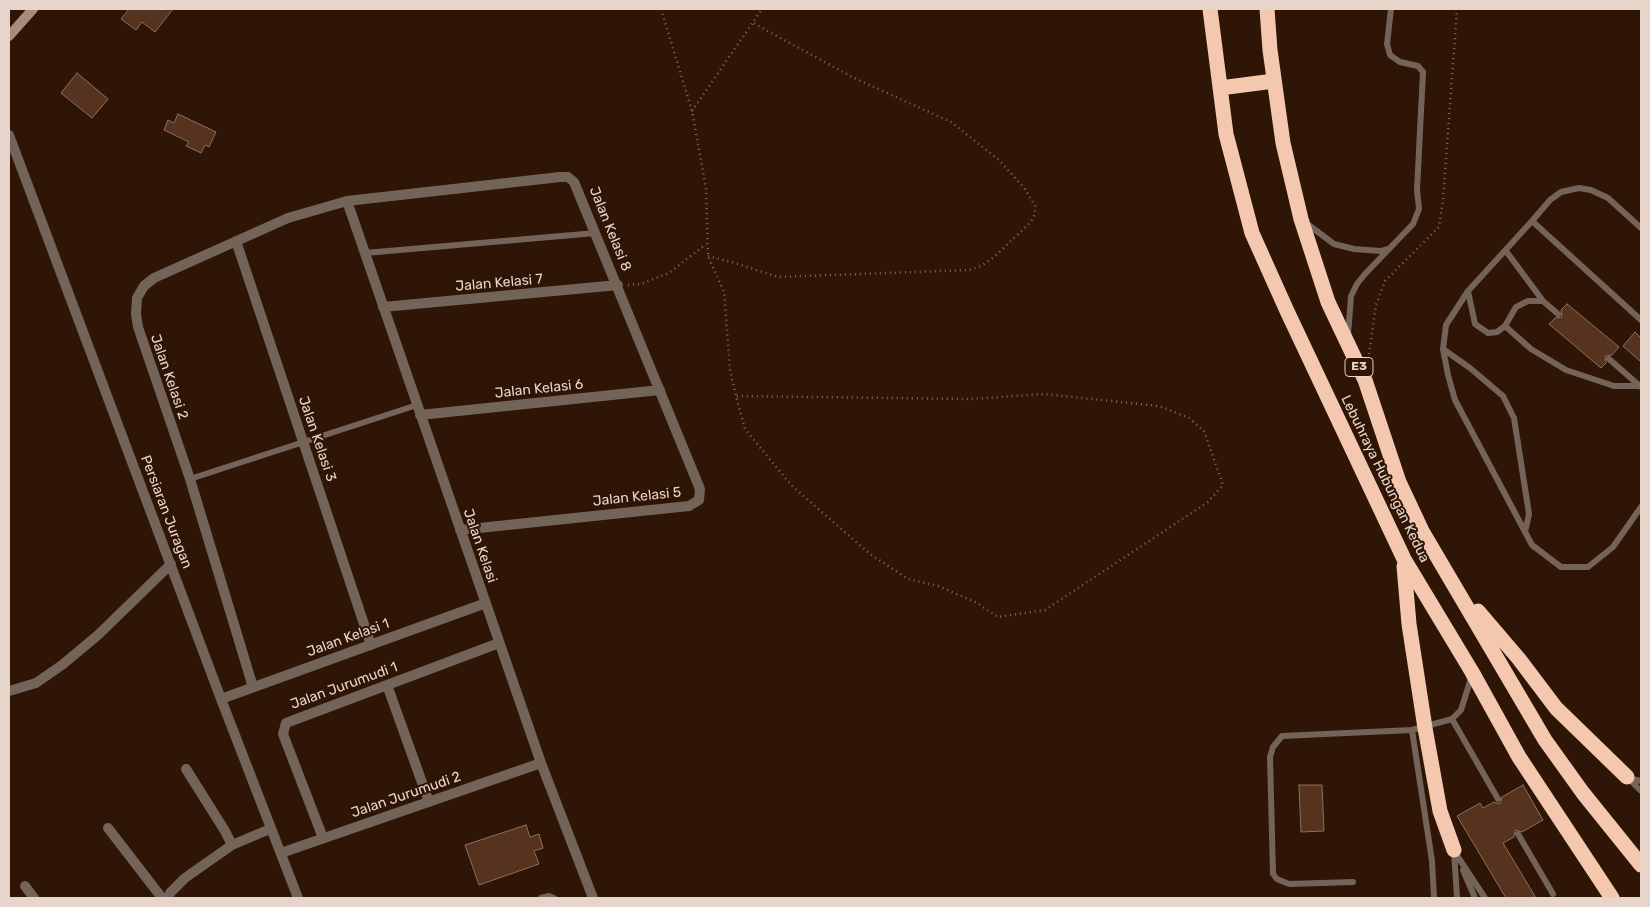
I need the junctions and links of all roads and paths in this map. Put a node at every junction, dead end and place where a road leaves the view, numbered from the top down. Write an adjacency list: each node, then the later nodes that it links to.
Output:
1 (33, 9): 8 (street)
2 (661, 9): 11 (path)
3 (762, 9): 7 (path)
4 (1210, 9): 10 (highway, Lebuhraya Hubungan Kedua)
5 (1267, 9): 9 (highway, Lebuhraya Hubungan Kedua / E3)
6 (1391, 9): 20 (lane)
7 (753, 23): 11 (path); 23 (path)
8 (9, 36)
9 (1274, 81): 10 (highway); 14 (highway, Lebuhraya Hubungan Kedua / E3)
10 (1220, 88): 43 (highway, Lebuhraya Hubungan Kedua)
11 (692, 111): 19 (path)
12 (9, 135): 44 (street, Persiaran Juragan)
13 (347, 201): 17 (street, Jalan Kelasi 8); 18 (street, Jalan Kelasi 2); 22 (street, Jalan Kelasi)
14 (1301, 219): 20 (lane); 31 (highway, Lebuhraya Hubungan Kedua / E3)
15 (1532, 221): 16 (lane); 21 (lane); 29 (lane)
16 (1641, 228)
17 (596, 233): 22 (lane); 24 (street, Jalan Kelasi 8)
18 (236, 241): 38 (street, Jalan Kelasi 3); 39 (street, Jalan Kelasi 2)
19 (706, 244): 23 (path); 24 (path)
20 (1388, 249): 31 (lane)
21 (1506, 251): 25 (lane); 26 (lane)
22 (364, 253): 27 (street, Jalan Kelasi)
23 (708, 256): 36 (path)
24 (618, 285): 27 (street, Jalan Kelasi 7); 35 (street, Jalan Kelasi 8)
25 (1468, 292): 30 (lane); 32 (lane)
26 (1543, 301): 28 (lane); 30 (lane)
27 (383, 307): 37 (street, Jalan Kelasi)
28 (1558, 314)
29 (1641, 320)
30 (1505, 326): 34 (lane)
31 (1347, 343): 45 (highway, Lebuhraya Hubungan Kedua / E3)
32 (1443, 349): 42 (lane); 42 (lane)
33 (1609, 359): 34 (lane)
34 (1641, 387)
35 (660, 390): 37 (street, Jalan Kelasi 6); 41 (street, Jalan Kelasi 5)
36 (736, 396): 36 (path)
37 (419, 410): 38 (lane); 41 (street, Jalan Kelasi)
38 (303, 442): 39 (lane); 48 (street, Jalan Kelasi 3)
39 (190, 479): 51 (street, Jalan Kelasi 2)
40 (1641, 506): 42 (lane)
41 (460, 530): 46 (street, Jalan Kelasi)
42 (1525, 532)
43 (1404, 559): 49 (highway, Lebuhraya Hubungan Kedua); 55 (highway)
44 (171, 564): 52 (street); 53 (street, Persiaran Juragan)
45 (1454, 583): 58 (highway); 69 (highway, Lebuhraya Hubungan Kedua / E3)
46 (486, 603): 47 (street, Jalan Kelasi); 48 (street, Jalan Kelasi 1)
47 (499, 643): 50 (street, Jalan Jurumudi 1); 56 (street, Jalan Kelasi)
48 (371, 645): 51 (street, Jalan Kelasi 1)
49 (1472, 672): 54 (lane); 84 (highway, Lebuhraya Hubungan Kedua)
50 (387, 685): 61 (street); 65 (street, Jalan Jurumudi 1)
51 (253, 687): 53 (street, Jalan Kelasi 1)
52 (9, 691)
53 (221, 699): 63 (street, Persiaran Juragan)
54 (1452, 719): 55 (lane); 60 (lane)
55 (1418, 729): 67 (highway); 70 (lane); 80 (lane)
56 (541, 763): 61 (street, Jalan Jurumudi 2); 79 (street, Jalan Kelasi)
57 (186, 769): 66 (street)
58 (1634, 779): 59 (lane)
59 (1641, 791)
60 (1498, 799)
61 (429, 802): 65 (street, Jalan Jurumudi 2)
62 (108, 828): 74 (street)
63 (270, 829): 66 (street); 68 (street, Persiaran Juragan)
64 (1518, 834): 72 (lane)
65 (323, 838): 68 (street, Jalan Jurumudi 2)
66 (232, 845): 75 (street)
67 (1454, 850): 81 (lane); 82 (lane); 83 (lane)
68 (280, 853): 76 (street, Persiaran Juragan)
69 (1638, 859)
70 (1353, 882)
71 (25, 886): 73 (street)
72 (1553, 894)
73 (34, 898)
74 (162, 898)
75 (168, 898)
76 (298, 898)
77 (541, 898): 78 (lane)
78 (554, 898)
79 (593, 898)
80 (1434, 898)
81 (1457, 898)
82 (1475, 898)
83 (1485, 898)
84 (1612, 898)

